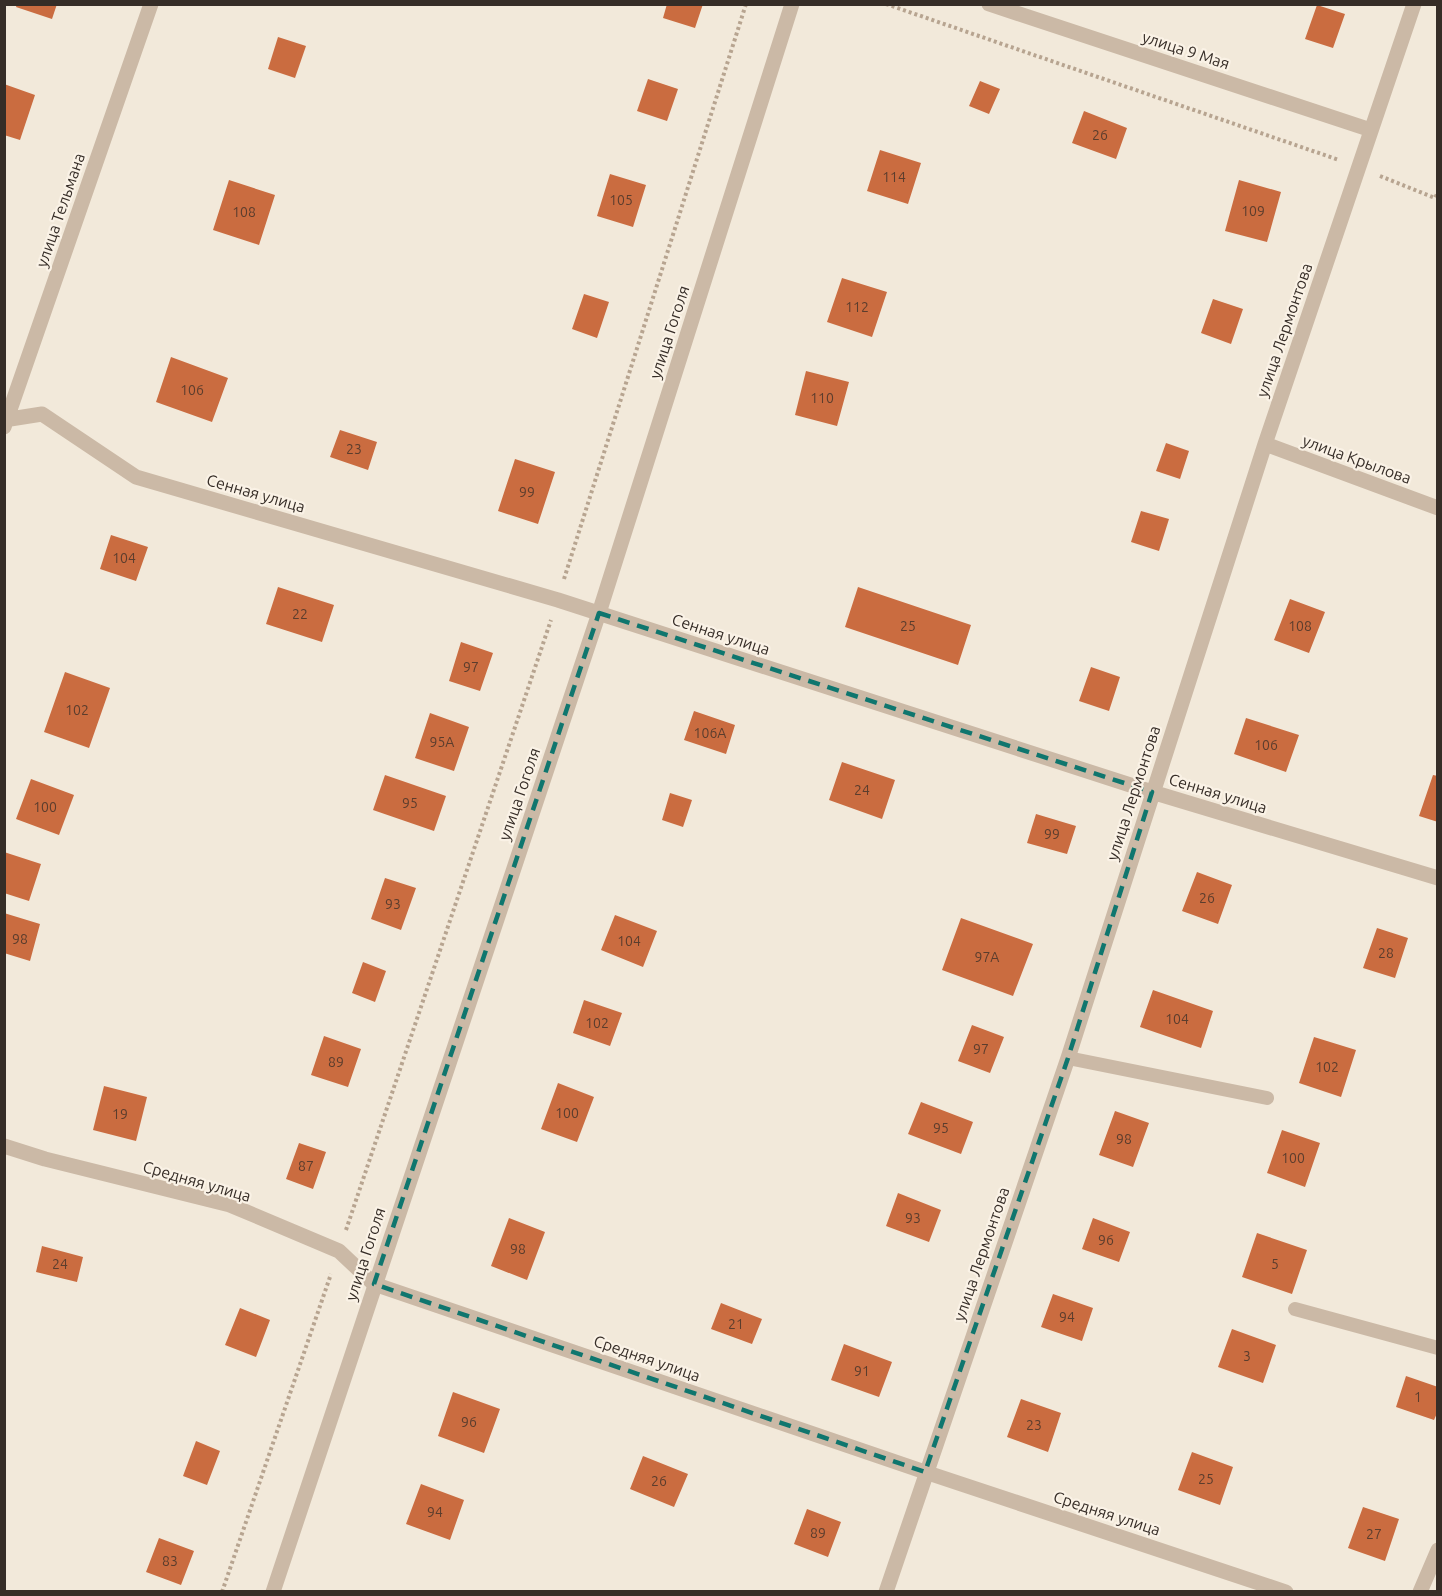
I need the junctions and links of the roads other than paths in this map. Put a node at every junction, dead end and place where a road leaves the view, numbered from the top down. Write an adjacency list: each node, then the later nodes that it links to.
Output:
1 (151, 4): 6 (street, улица Тельмана)
2 (792, 4): 9 (street, улица Гоголя)
3 (989, 4): 5 (street, улица 9 Мая)
4 (1414, 4): 5 (street, улица Лермонтова)
5 (1371, 130): 7 (street, улица Лермонтова)
6 (5, 423): 9 (street, Сенная улица)
7 (1265, 444): 8 (street, улица Крылова); 10 (street, улица Лермонтова)
8 (1437, 508)
9 (599, 614): 10 (street, Сенная улица); 15 (street, улица Гоголя)
10 (1152, 792): 11 (street, Сенная улица); 12 (street, улица Лермонтова)
11 (1437, 878)
12 (1068, 1058): 13 (lane); 18 (street, улица Лермонтова)
13 (1267, 1098)
14 (4, 1146): 15 (street, Средняя улица)
15 (374, 1284): 18 (street, Средняя улица); 20 (street, улица Гоголя)
16 (1295, 1309): 17 (lane)
17 (1437, 1348)
18 (925, 1472): 21 (street, улица Лермонтова); 22 (street, Средняя улица)
19 (1437, 1550): 23 (street)
20 (273, 1592)
21 (886, 1592)
22 (1286, 1592)
23 (1420, 1592)

